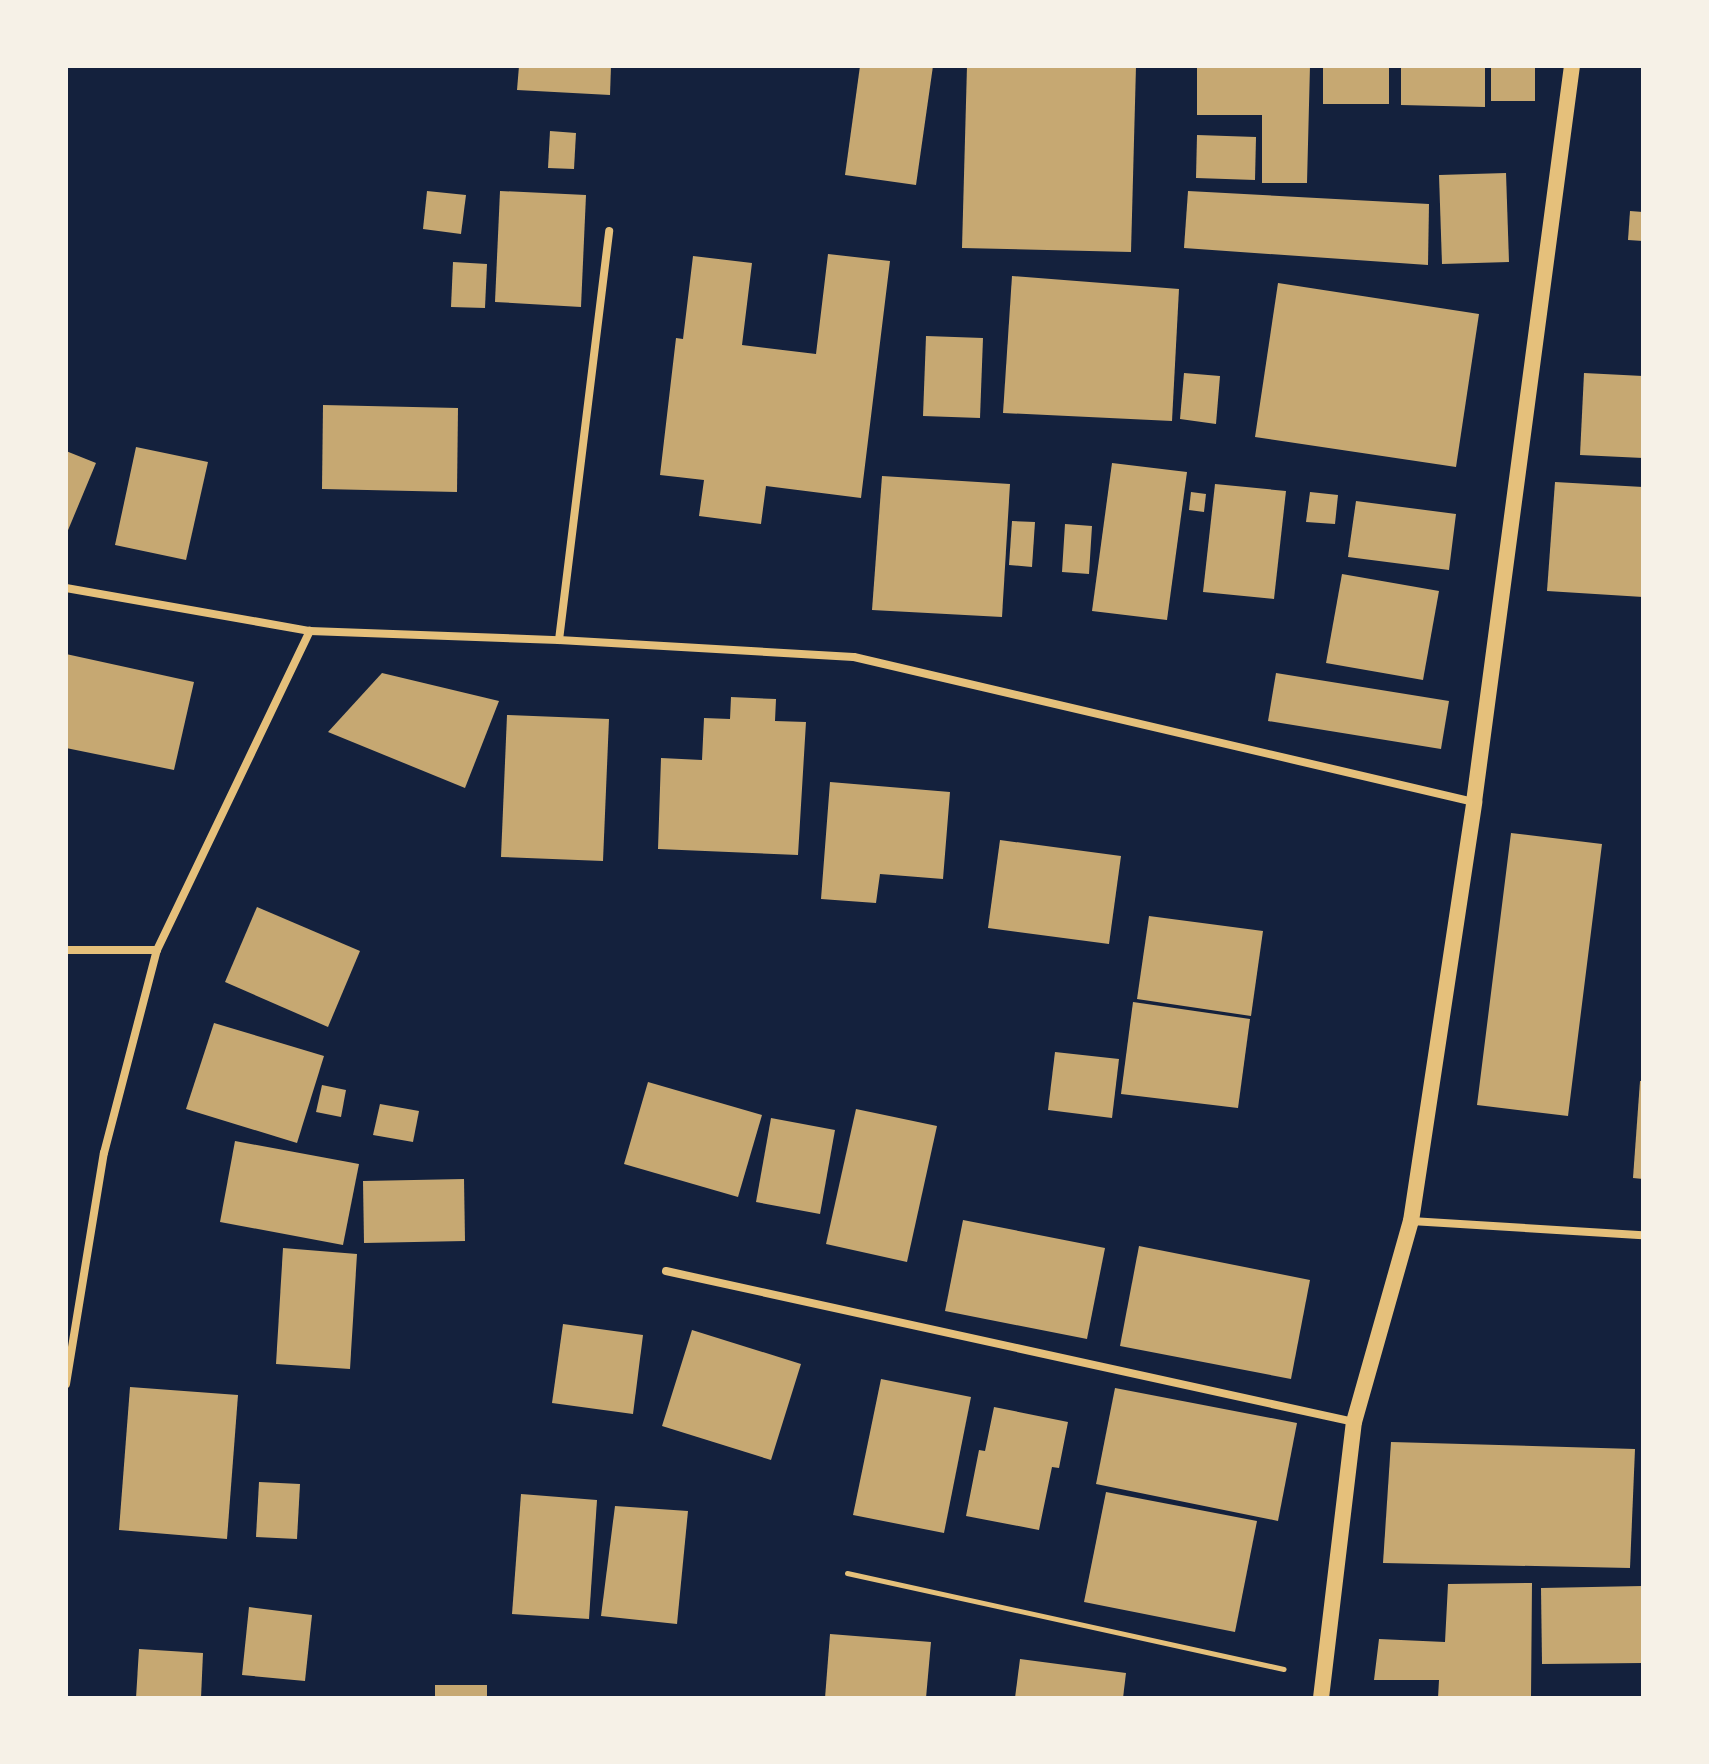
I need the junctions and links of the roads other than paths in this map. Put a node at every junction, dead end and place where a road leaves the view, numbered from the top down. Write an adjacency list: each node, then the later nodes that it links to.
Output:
1 (1572, 66): 6 (main road)
2 (609, 231): 5 (street)
3 (66, 588): 4 (street)
4 (310, 631): 5 (street); 8 (street)
5 (559, 640): 6 (street)
6 (1474, 802): 9 (main road)
7 (66, 950): 8 (street)
8 (157, 950): 12 (street)
9 (1411, 1221): 10 (street); 13 (main road)
10 (1643, 1235)
11 (666, 1271): 13 (street)
12 (66, 1384)
13 (1354, 1422): 14 (main road)
14 (1321, 1698)

